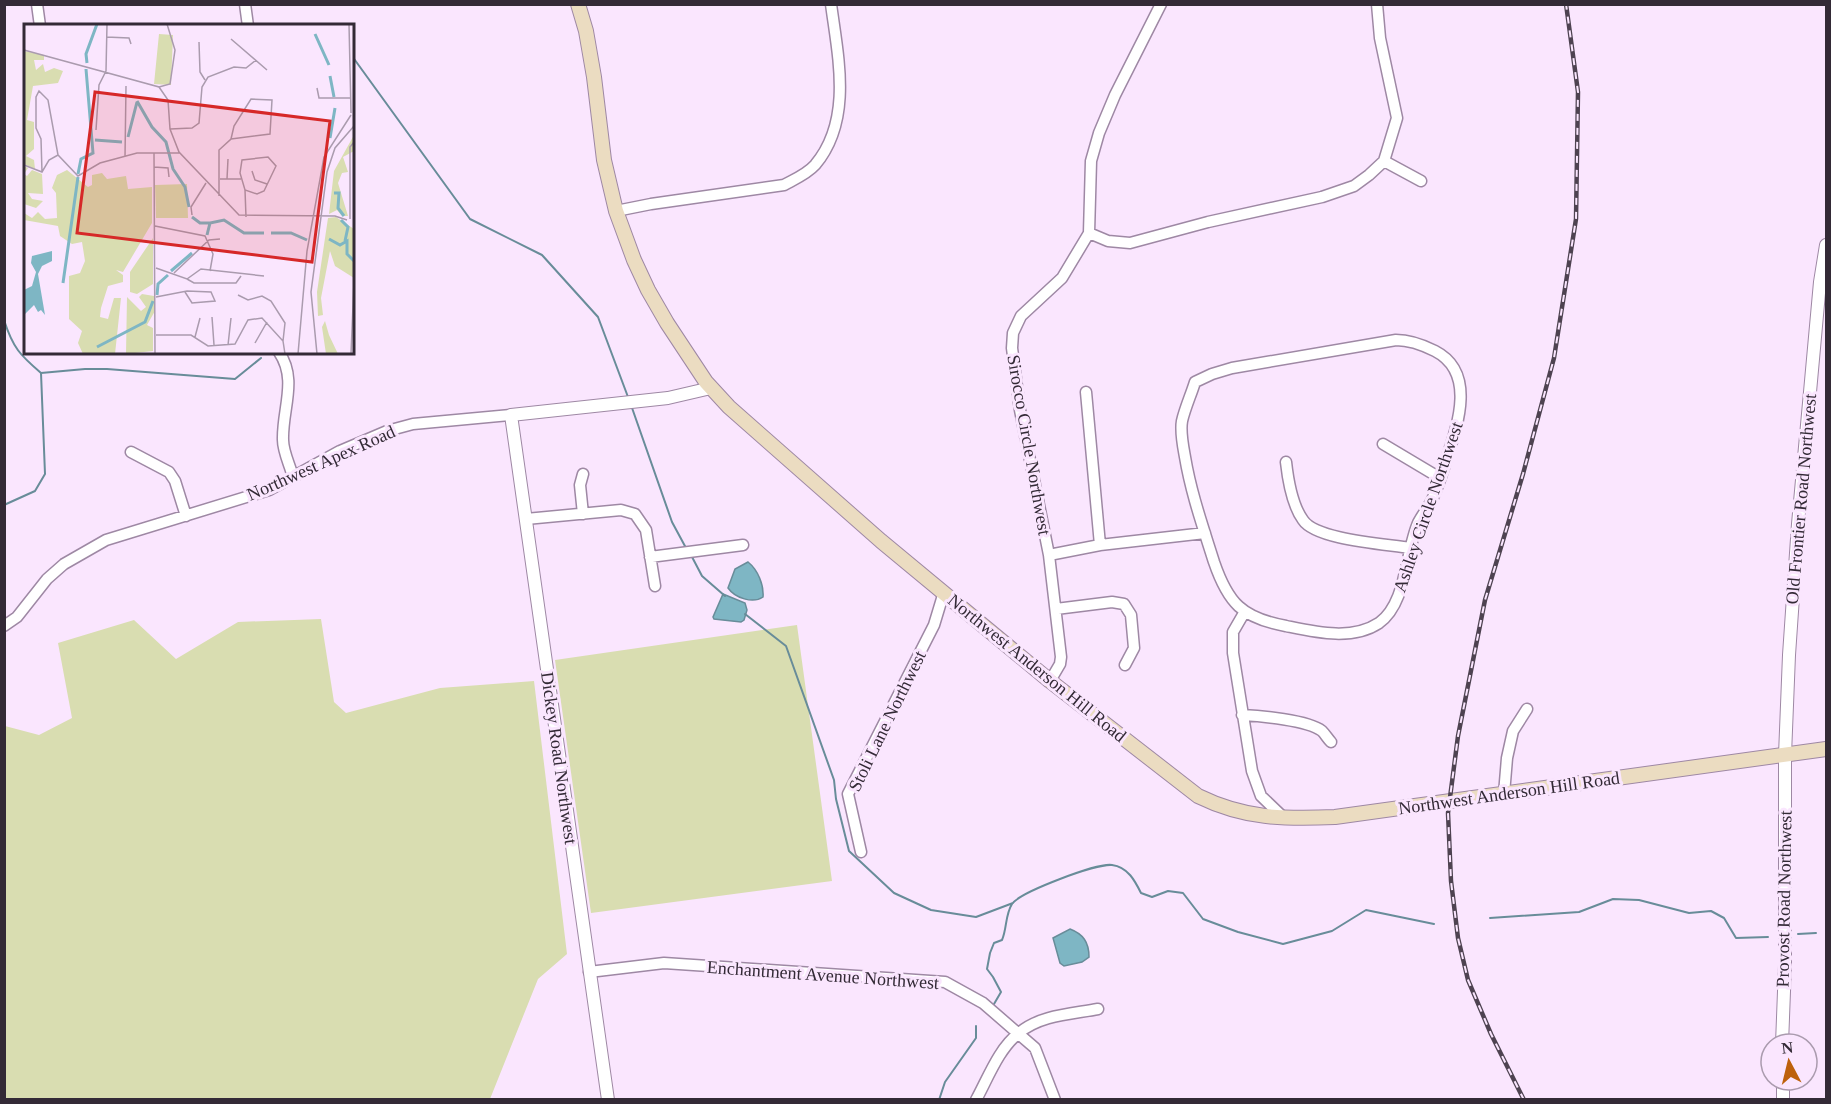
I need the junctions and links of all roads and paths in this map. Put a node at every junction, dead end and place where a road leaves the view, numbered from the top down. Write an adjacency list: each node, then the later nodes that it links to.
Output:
1 (37, 4): 7 (street)
2 (245, 4): 8 (street)
3 (578, 4): 11 (main road, Northwest Anderson Hill Road)
4 (831, 4): 11 (street)
5 (1161, 4): 12 (street, Sirocco Circle Northwest)
6 (1377, 4): 9 (street)
7 (40, 24)
8 (248, 24)
9 (1384, 161): 10 (street); 12 (street)
10 (1421, 181)
11 (616, 212): 15 (main road, Northwest Anderson Hill Road)
12 (1089, 232): 31 (street, Sirocco Circle Northwest)
13 (1827, 245): 44 (street, Old Frontier Road Northwest)
14 (280, 354): 22 (street)
15 (711, 388): 17 (street, Northwest Apex Road); 34 (main road, Northwest Anderson Hill Road)
16 (1086, 392): 29 (street)
17 (511, 415): 22 (street, Northwest Apex Road); 26 (street, Dickey Road Northwest)
18 (1383, 444): 23 (street)
19 (131, 452): 25 (street)
20 (1286, 462): 30 (street)
21 (583, 474): 24 (street)
22 (293, 477): 25 (street, Northwest Apex Road)
23 (1440, 478): 27 (street, Ashley Circle Northwest); 30 (street, Ashley Circle Northwest)
24 (583, 514): 26 (street); 32 (street)
25 (186, 516): 37 (street, Northwest Apex Road)
26 (526, 519): 48 (street, Dickey Road Northwest)
27 (1204, 533): 29 (street); 36 (street, Ashley Circle Northwest)
28 (743, 545): 32 (street)
29 (1100, 545): 31 (street)
30 (1410, 548): 36 (street, Ashley Circle Northwest)
31 (1049, 555): 35 (street, Sirocco Circle Northwest)
32 (650, 558): 33 (street)
33 (655, 586)
34 (944, 592): 39 (main road, Northwest Anderson Hill Road); 47 (street, Stoli Lane Northwest)
35 (1056, 609): 38 (street); 39 (street, Sirocco Circle Northwest)
36 (1244, 613): 41 (street)
37 (4, 626)
38 (1125, 665)
39 (1050, 681): 46 (main road, Northwest Anderson Hill Road)
40 (1527, 709): 45 (street)
41 (1242, 715): 42 (street); 46 (street)
42 (1331, 742)
43 (1827, 749): 44 (main road, Northwest Anderson Hill Road)
44 (1785, 755): 45 (main road, Northwest Anderson Hill Road); 50 (street, Provost Road Northwest)
45 (1504, 794): 46 (main road, Northwest Anderson Hill Road)
46 (1282, 817)
47 (861, 852)
48 (589, 972): 51 (street, Enchantment Avenue Northwest); 52 (street, Dickey Road Northwest)
49 (1098, 1009): 51 (street)
50 (1782, 1032)
51 (1017, 1034): 53 (street); 54 (street, Enchantment Avenue Northwest)
52 (608, 1100)
53 (976, 1100)
54 (1055, 1100)

